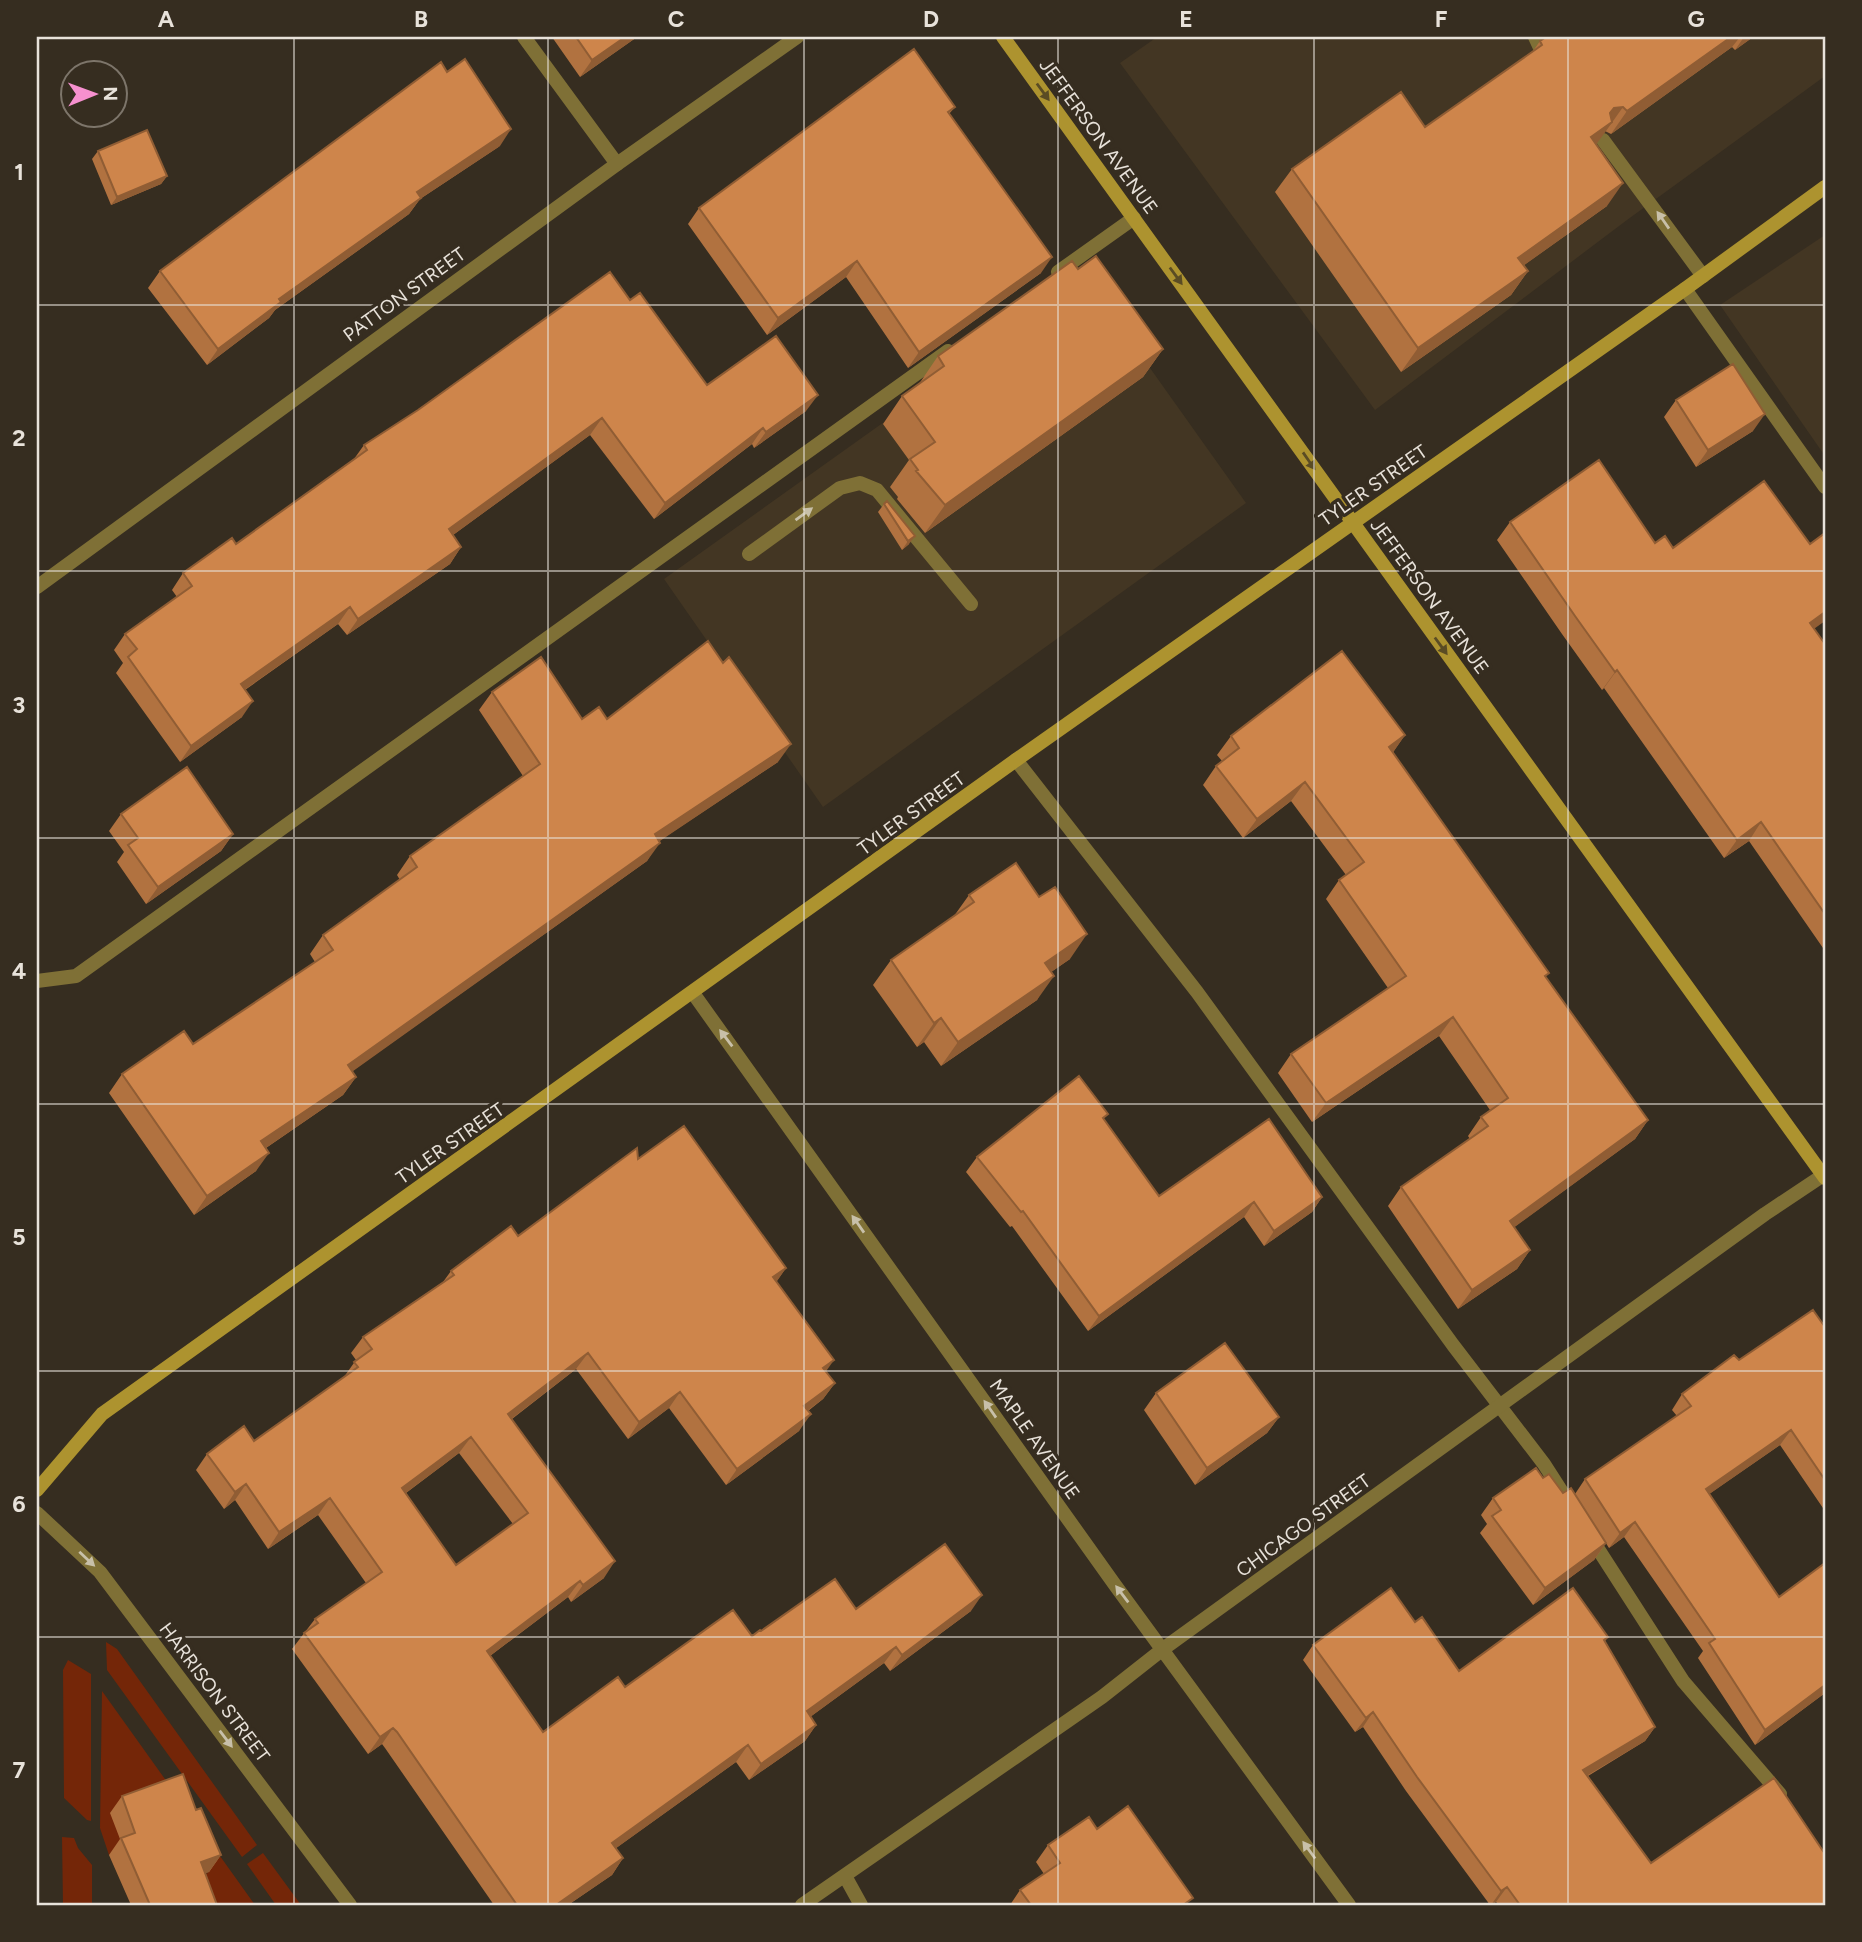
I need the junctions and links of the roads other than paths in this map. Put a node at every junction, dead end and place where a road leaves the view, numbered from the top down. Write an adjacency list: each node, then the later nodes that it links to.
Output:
1 (524, 37): 7 (street)
2 (797, 37): 7 (street, PATTON STREET)
3 (1003, 37): 9 (street, JEFFERSON AVENUE, one-way to 9)
4 (1535, 37): 5 (street)
5 (1542, 52)
6 (1603, 140): 10 (street, one-way to 6)
7 (617, 164): 17 (street, PATTON STREET)
8 (1825, 187): 10 (street, TYLER STREET)
9 (1135, 218): 11 (street); 15 (street, JEFFERSON AVENUE, one-way to 15)
10 (1703, 276): 12 (street, TYLER STREET)
11 (1045, 281)
12 (1685, 289): 14 (street); 15 (street, TYLER STREET)
13 (956, 346): 20 (street)
14 (1825, 487)
15 (1352, 522): 19 (street, TYLER STREET); 22 (street, JEFFERSON AVENUE, one-way to 22)
16 (749, 554): 18 (street, one-way to 18)
17 (37, 587)
18 (971, 604)
19 (1016, 760): 21 (street, TYLER STREET); 23 (street)
20 (37, 981)
21 (692, 993): 24 (street, TYLER STREET); 26 (street, MAPLE AVENUE, one-way to 21)
22 (1824, 1176): 23 (street, CHICAGO STREET)
23 (1500, 1407): 26 (street, CHICAGO STREET); 27 (street)
24 (37, 1490)
25 (37, 1513): 29 (street, HARRISON STREET, one-way to 29)
26 (1163, 1649): 28 (street, CHICAGO STREET); 32 (street, MAPLE AVENUE, one-way to 26)
27 (1790, 1810)
28 (845, 1875): 30 (street, CHICAGO STREET); 31 (street)
29 (350, 1905)
30 (802, 1905)
31 (861, 1905)
32 (1349, 1905)

